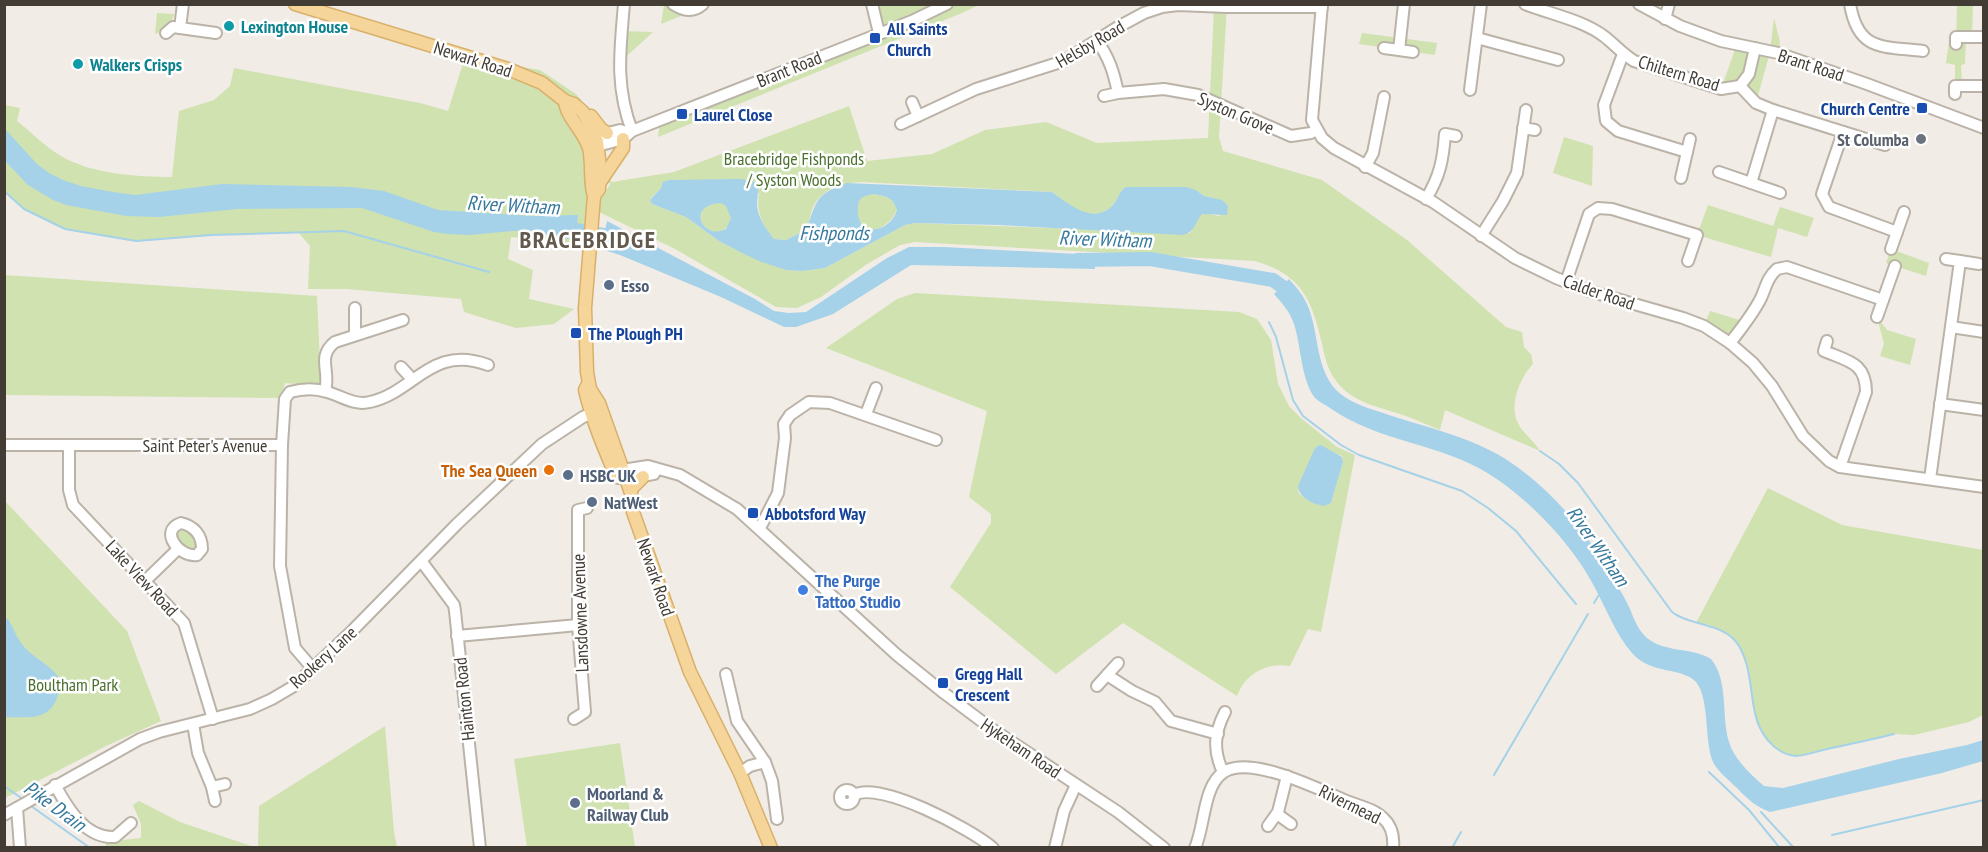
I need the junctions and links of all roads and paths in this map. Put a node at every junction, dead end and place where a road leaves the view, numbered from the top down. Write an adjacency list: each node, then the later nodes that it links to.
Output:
1 (183, 4): 17 (street)
2 (295, 4): 15 (main road, Newark Road)
3 (624, 4): 52 (street)
4 (673, 4): 5 (street)
5 (703, 4)
6 (872, 4): 20 (street)
7 (947, 4): 20 (street, Brant Road)
8 (1404, 4): 27 (street)
9 (1481, 4): 23 (street)
10 (1525, 4): 30 (street, Chiltern Road)
11 (1639, 4): 16 (street, Brant Road)
12 (1670, 4): 16 (street)
13 (1850, 4): 28 (street)
14 (1322, 6): 24 (street, Helsby Road); 48 (street)
15 (321, 7): 38 (main road, Newark Road)
16 (1665, 19): 26 (street, Brant Road)
17 (180, 28): 18 (street); 19 (street)
18 (166, 33)
19 (216, 33)
20 (879, 33): 52 (street, Brant Road)
21 (1956, 37): 22 (street)
22 (1983, 37)
23 (1477, 38): 31 (street); 34 (street)
24 (1097, 41): 35 (street); 44 (street, Helsby Road)
25 (1384, 48): 27 (street)
26 (1755, 48): 32 (street, Chiltern Road); 47 (street, Brant Road)
27 (1399, 50): 29 (street)
28 (1923, 51)
29 (1413, 52)
30 (1623, 54): 32 (street, Chiltern Road); 57 (street)
31 (1558, 60)
32 (1740, 86): 42 (street, Chiltern Road)
33 (1983, 86): 36 (street)
34 (1470, 90)
35 (1118, 93): 37 (street, Syston Grove); 48 (street, Syston Grove)
36 (1955, 94)
37 (1104, 96)
38 (565, 101): 43 (main road, Newark Road); 55 (main road, Newark Road)
39 (912, 102): 44 (street)
40 (1386, 104): 58 (street)
41 (1526, 110): 46 (street)
42 (1773, 110): 50 (street, Chiltern Road); 62 (street)
43 (583, 112): 51 (main road); 55 (main road, Newark Road)
44 (918, 116): 45 (street, Helsby Road)
45 (901, 123)
46 (1523, 128): 49 (street); 68 (street)
47 (1983, 128)
48 (1316, 130): 58 (street, Calder Road)
49 (1535, 130)
50 (1843, 132): 56 (street, Chiltern Road); 67 (street)
51 (607, 133): 52 (street); 55 (street)
52 (628, 134): 55 (street, Brant Road); 61 (main road)
53 (1455, 136): 65 (street)
54 (1690, 139): 57 (street)
55 (592, 143): 61 (main road, Newark Road); 64 (main road, Newark Road)
56 (1885, 145)
57 (1687, 153): 60 (street)
58 (1365, 167): 65 (street, Calder Road)
59 (1719, 172): 62 (street)
60 (1681, 178)
61 (600, 182): 64 (main road, Newark Road)
62 (1751, 183): 63 (street)
63 (1780, 193)
64 (594, 196): 93 (main road, Newark Road)
65 (1426, 199): 68 (street, Calder Road)
66 (1904, 212): 67 (street)
67 (1897, 232): 69 (street)
68 (1480, 236): 75 (street, Calder Road)
69 (1891, 249)
70 (1946, 259): 72 (street)
71 (1688, 261): 75 (street)
72 (1960, 261): 73 (street); 80 (street)
73 (1979, 264)
74 (1895, 266): 76 (street)
75 (1566, 282): 84 (street, Calder Road)
76 (1883, 300): 78 (street); 84 (street)
77 (355, 308): 82 (street)
78 (1877, 317)
79 (403, 320): 82 (street)
80 (1951, 327): 81 (street); 90 (street)
81 (1983, 332)
82 (355, 335): 89 (street)
83 (1827, 341): 98 (street)
84 (1730, 343): 98 (street, Calder Road)
85 (483, 360): 87 (street)
86 (400, 367): 87 (street)
87 (412, 380): 89 (street)
88 (876, 388): 92 (street)
89 (325, 391): 97 (street)
90 (1940, 404): 91 (street); 102 (street)
91 (1983, 410)
92 (866, 414): 94 (street); 107 (street)
93 (598, 417): 100 (main road, Newark Road); 109 (street, Rookery Lane)
94 (936, 440)
95 (4, 445): 96 (street, Saint Peter's Avenue)
96 (69, 445): 97 (street, Saint Peter's Avenue); 110 (street, Lake View Road)
97 (282, 445): 114 (street, Saint Peter's Avenue)
98 (1840, 467): 102 (street, Calder Road)
99 (656, 470): 100 (street, Hykeham Road); 101 (street); 107 (street, Hykeham Road)
100 (619, 474): 101 (street); 104 (main road, Newark Road); 106 (main road, Newark Road)
101 (643, 477): 104 (main road)
102 (1930, 479): 103 (street, Calder Road)
103 (1983, 488)
104 (630, 490): 106 (main road, Newark Road)
105 (587, 508): 111 (street, Lansdowne Avenue)
106 (633, 512): 125 (main road, Newark Road)
107 (760, 528): 129 (street, Hykeham Road)
108 (178, 549): 110 (street)
109 (422, 562): 112 (street, Hainton Road); 114 (street, Rookery Lane)
110 (145, 581): 119 (street, Lake View Road)
111 (578, 625): 112 (street); 120 (street, Lansdowne Avenue)
112 (457, 636): 141 (street, Hainton Road)
113 (1118, 663): 116 (street)
114 (313, 669): 119 (street, Rookery Lane)
115 (726, 674): 123 (street)
116 (1107, 675): 117 (street); 122 (street)
117 (1096, 686)
118 (1225, 712): 122 (street)
119 (213, 719): 121 (street, Rookery Lane)
120 (574, 719)
121 (193, 724): 128 (street, Rookery Lane); 130 (street)
122 (1218, 734): 124 (street)
123 (765, 762): 125 (street); 136 (street)
124 (1224, 772): 126 (street, Rivermead); 146 (street)
125 (740, 773): 142 (main road, Newark Road)
126 (1287, 776): 134 (street); 147 (street, Rivermead)
127 (225, 784): 130 (street)
128 (55, 785): 133 (street, Rookery Lane); 137 (street)
129 (1076, 785): 144 (street); 145 (street, Hykeham Road)
130 (212, 787): 132 (street)
131 (854, 795): 143 (street)
132 (215, 801)
133 (24, 804): 135 (street, Rookery Lane); 140 (street)
134 (1277, 814): 138 (street); 139 (street)
135 (4, 815)
136 (777, 819)
137 (131, 823)
138 (1291, 825)
139 (1268, 826)
140 (20, 848)
141 (480, 848)
142 (771, 848)
143 (993, 848)
144 (1054, 848)
145 (1164, 848)
146 (1195, 848)
147 (1393, 848)

